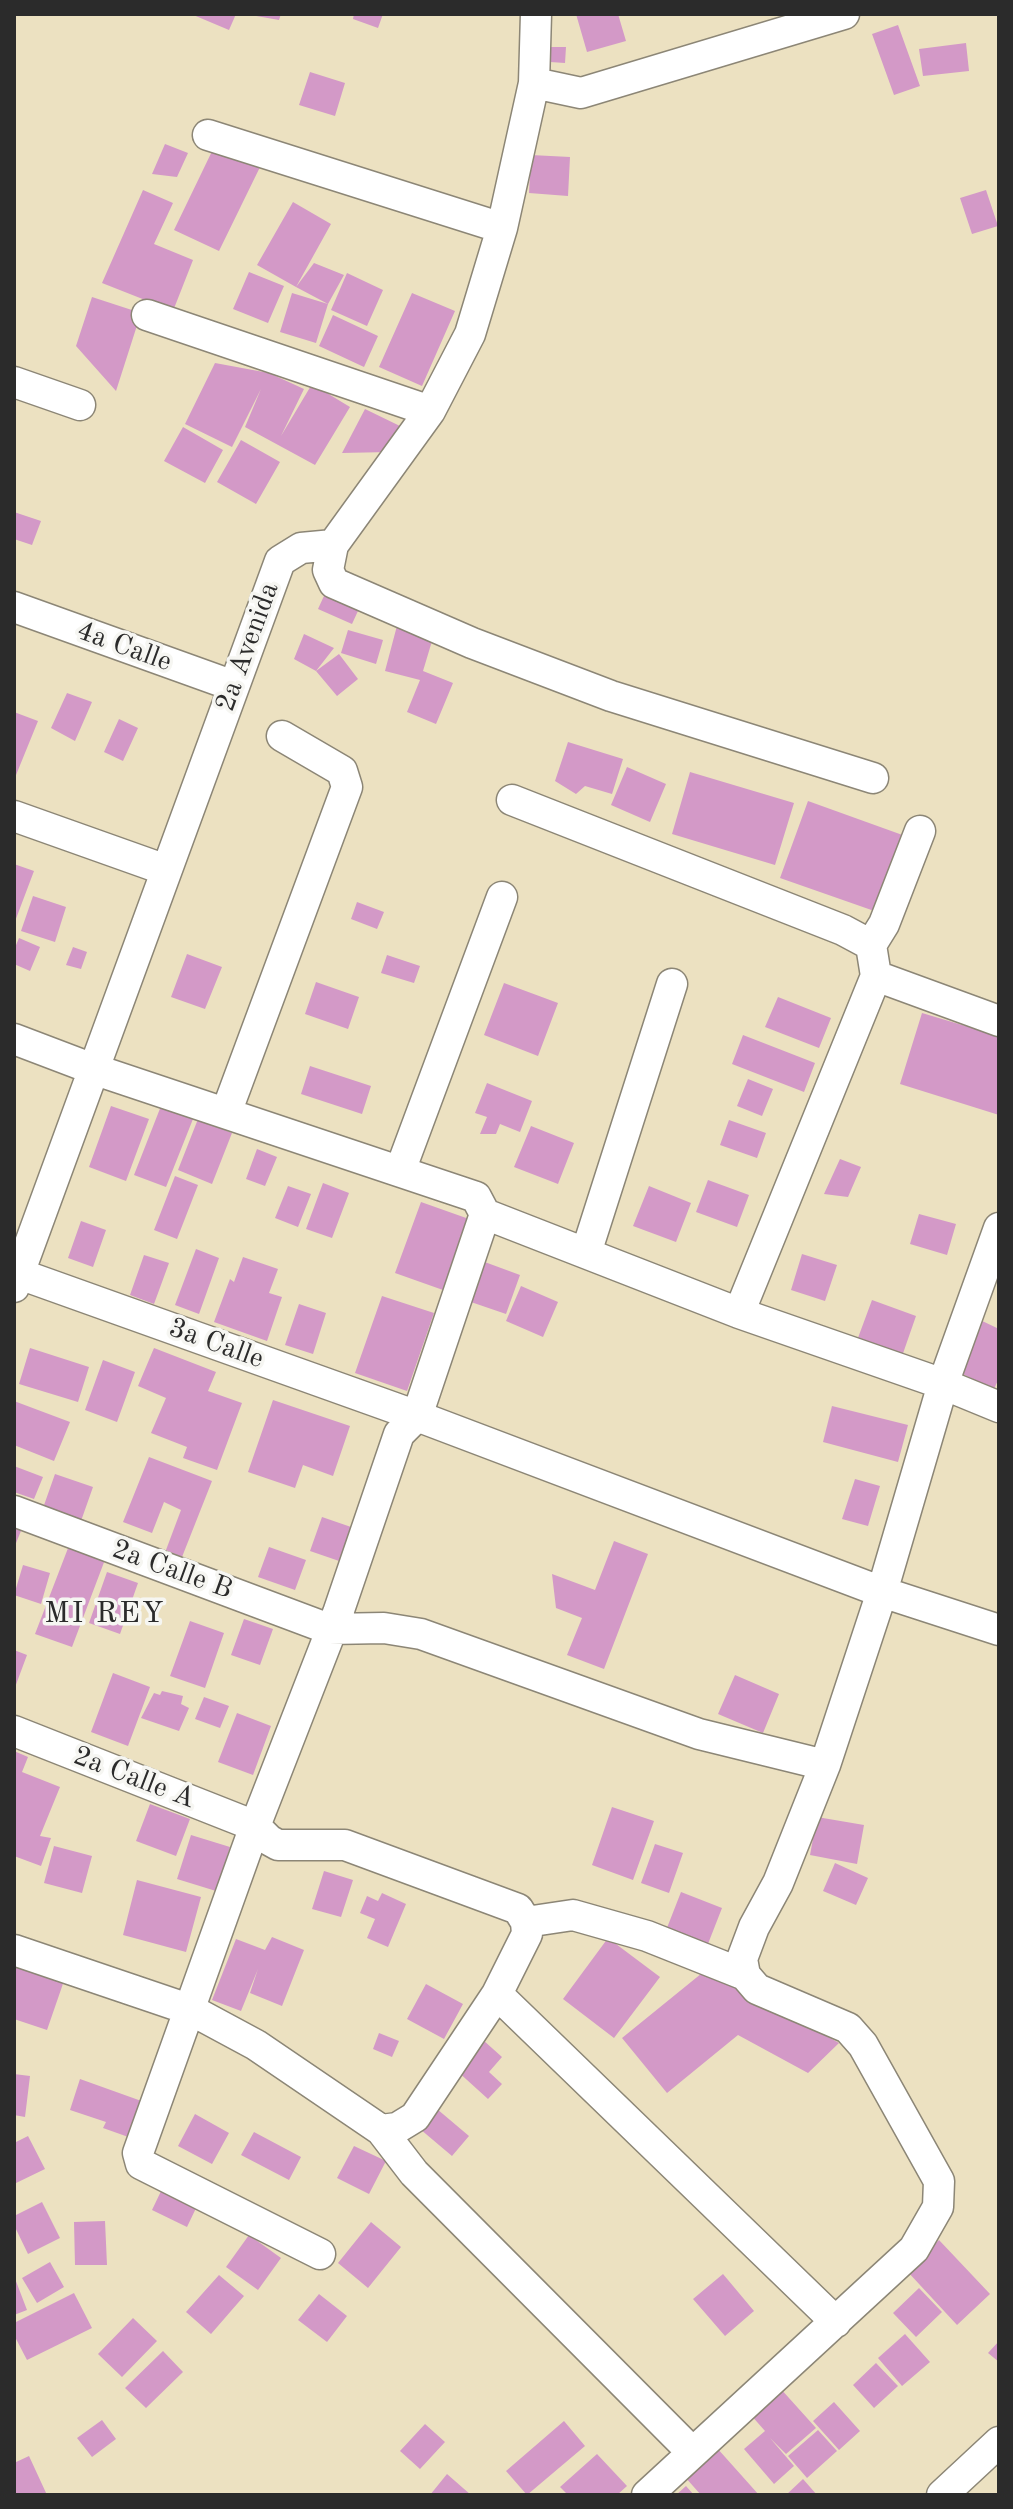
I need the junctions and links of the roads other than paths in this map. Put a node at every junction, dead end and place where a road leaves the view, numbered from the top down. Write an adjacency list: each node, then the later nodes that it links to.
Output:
1 (536, 14): 3 (street)
2 (844, 14): 3 (street)
3 (534, 83): 5 (street)
4 (208, 135): 5 (street)
5 (502, 228): 9 (street)
6 (147, 315): 9 (street)
7 (14, 382): 8 (street)
8 (80, 405)
9 (430, 411): 10 (street)
10 (333, 545): 12 (street, 2a Avenida); 14 (street)
11 (14, 607): 12 (street, 4a Calle)
12 (234, 686): 18 (street, 2a Avenida)
13 (282, 736): 26 (street)
14 (873, 778)
15 (512, 800): 20 (street)
16 (14, 816): 18 (street)
17 (920, 831): 20 (street)
18 (166, 870): 25 (street, 2a Avenida)
19 (502, 897): 27 (street)
20 (871, 945): 21 (street)
21 (876, 976): 23 (street); 32 (street)
22 (672, 984): 30 (street)
23 (999, 1021)
24 (14, 1039): 25 (street)
25 (93, 1069): 26 (street); 31 (street, 2a Avenida)
26 (226, 1113): 27 (street)
27 (400, 1171): 28 (street)
28 (485, 1214): 30 (street); 35 (street)
29 (999, 1228): 33 (street)
30 (586, 1253): 32 (street)
31 (16, 1278): 35 (street, 3a Calle)
32 (739, 1313): 33 (street)
33 (943, 1384): 34 (street); 37 (street)
34 (999, 1407)
35 (417, 1416): 37 (street, 3a Calle); 38 (street)
36 (14, 1511): 38 (street, 2a Calle B)
37 (882, 1592): 39 (street, 3a Calle); 41 (street)
38 (329, 1629): 41 (street); 42 (street)
39 (999, 1630)
40 (14, 1731): 42 (street, 2a Calle A)
41 (825, 1765): 45 (street)
42 (255, 1826): 43 (street, 2a Calle A); 47 (street)
43 (526, 1922): 45 (street); 46 (street)
44 (14, 1950): 47 (street)
45 (745, 1975): 50 (street)
46 (497, 1994): 48 (street); 50 (street)
47 (191, 2010): 48 (street); 49 (street)
48 (381, 2130): 52 (street)
49 (320, 2254)
50 (836, 2322): 52 (street)
51 (999, 2442): 54 (street)
52 (692, 2452): 53 (street)
53 (647, 2495)
54 (942, 2495)

